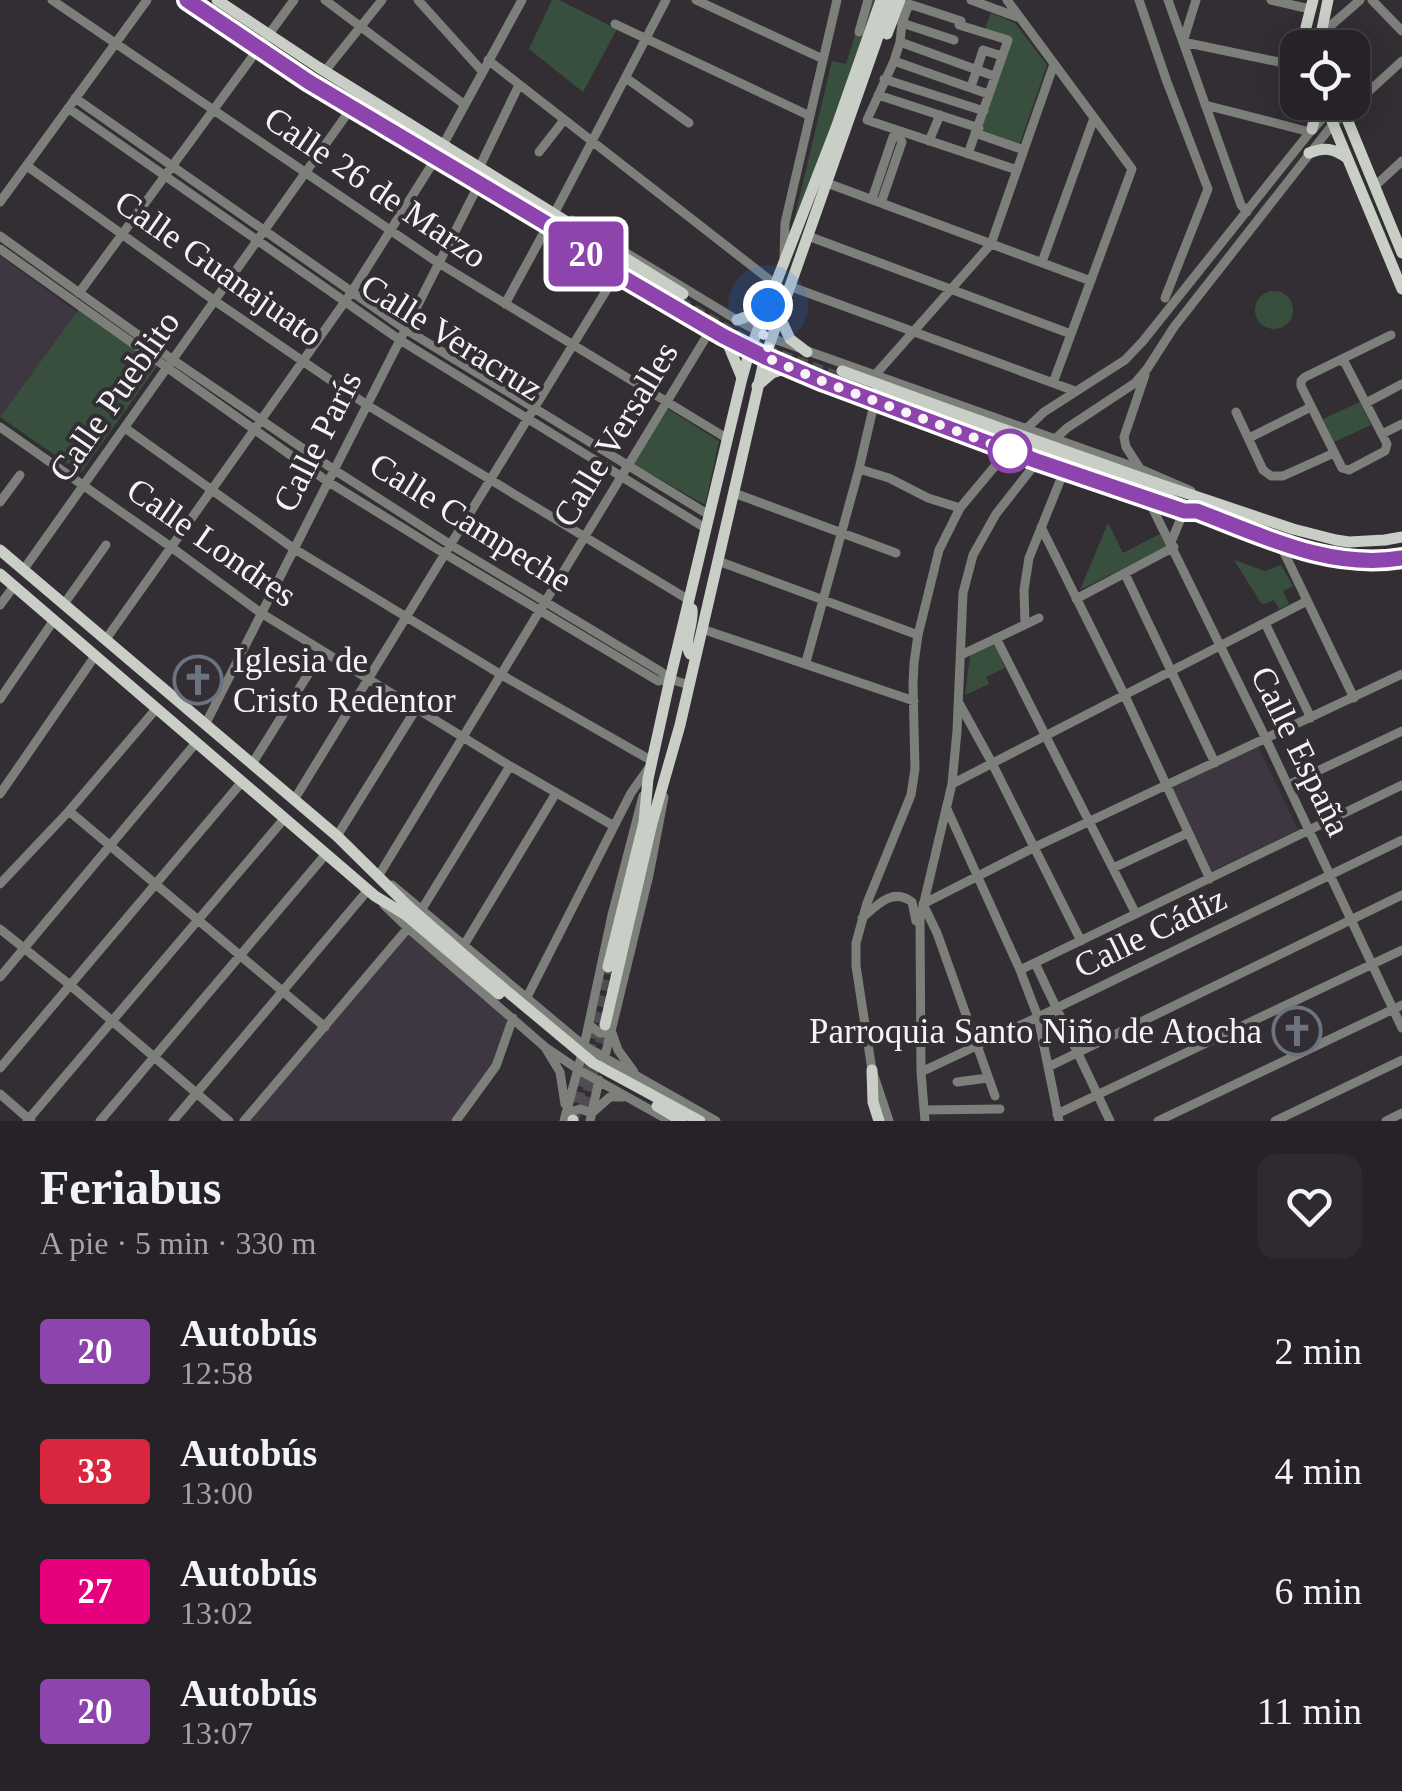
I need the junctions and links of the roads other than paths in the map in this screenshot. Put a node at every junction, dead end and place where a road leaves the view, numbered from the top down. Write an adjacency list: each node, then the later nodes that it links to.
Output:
1 (52, 0): 42 (street, Calle 26 de Marzo)
2 (147, 0): 42 (street)
3 (187, 0): 43 (main road)
4 (217, 0): 37 (main road)
5 (294, 0): 37 (street)
6 (325, 0): 31 (street)
7 (382, 0): 31 (street)
8 (418, 0): 53 (street)
9 (666, 0): 38 (street)
10 (696, 0): 45 (street)
11 (824, 0): 26 (street)
12 (868, 0): 36 (street)
13 (881, 0): 115 (main road)
14 (891, 0): 80 (main road)
15 (971, 0): 28 (street)
16 (1007, 0): 28 (street)
17 (1139, 0): 126 (street)
18 (1168, 0): 41 (street)
19 (1196, 0): 41 (street)
20 (1271, 0): 27 (street)
21 (1328, 0): 33 (main road)
22 (1360, 0): 34 (street)
23 (1372, 0): 35 (street)
24 (518, 2): 46 (street)
25 (905, 2): 29 (street); 44 (street); 80 (main road)
26 (836, 3): 45 (street)
27 (1311, 5): 32 (main road)
28 (1020, 18): 50 (street)
29 (902, 22): 39 (street); 40 (street)
30 (616, 24): 38 (street)
31 (360, 27): 52 (street); 63 (street)
32 (1308, 30)
33 (1323, 30)
34 (1331, 30)
35 (1402, 31)
36 (859, 32)
37 (268, 34): 43 (street); 52 (main road)
38 (646, 38): 55 (street); 70 (street)
39 (954, 40)
40 (900, 42): 47 (street); 51 (street)
41 (1183, 42): 49 (street); 64 (street)
42 (114, 44): 62 (street); 67 (street, Calle 26 de Marzo)
43 (257, 48): 66 (main road); 67 (street)
44 (1002, 56): 51 (street); 54 (street)
45 (823, 59): 70 (street)
46 (488, 60): 53 (street); 57 (street)
47 (894, 61): 56 (street); 59 (street)
48 (1402, 61): 58 (street)
49 (1280, 62)
50 (1054, 64): 71 (street); 84 (street)
51 (977, 68): 54 (street); 59 (street)
52 (325, 71): 83 (main road)
53 (482, 71): 63 (street)
54 (994, 76): 60 (street)
55 (626, 78): 77 (street); 82 (street)
56 (884, 80): 61 (street); 68 (street)
57 (519, 85): 72 (street); 92 (street)
58 (1370, 86)
59 (971, 87): 60 (street)
60 (988, 94): 68 (street)
61 (878, 95): 69 (street); 81 (street)
62 (75, 98): 65 (street); 95 (street, Calle Veracruz)
63 (464, 105): 83 (street)
64 (1206, 105): 78 (street); 101 (street)
65 (68, 108): 91 (street); 95 (street, Calle Veracruz)
66 (352, 108): 88 (main road); 94 (street, Calle Pueblito)
67 (212, 111): 94 (street, Calle 26 de Marzo); 95 (street)
68 (984, 111): 79 (street)
69 (940, 115): 79 (street); 81 (street)
70 (810, 116): 115 (street)
71 (1094, 118): 116 (street); 118 (street)
72 (564, 120): 82 (street); 85 (street)
73 (1317, 120): 78 (main road)
74 (1322, 120): 87 (street)
75 (1331, 120): 89 (main road)
76 (1347, 120): 98 (main road)
77 (689, 123)
78 (1308, 130): 101 (street)
79 (976, 131): 84 (street); 86 (street)
80 (843, 139): 96 (main road)
81 (930, 141): 86 (street)
82 (592, 142): 102 (street); 119 (street)
83 (444, 145): 92 (main road)
84 (1024, 150): 93 (street)
85 (540, 152)
86 (968, 154): 93 (street)
87 (1310, 154): 89 (main road); 103 (street)
88 (436, 158): 97 (main road); 104 (street)
89 (1349, 159): 111 (main road)
90 (1402, 160): 98 (street)
91 (27, 166): 100 (street); 106 (street, Calle Guanajuato)
92 (479, 168): 102 (main road)
93 (1017, 170): 110 (street)
94 (306, 173): 104 (street, Calle 26 de Marzo); 108 (street, Calle Pueblito)
95 (174, 175): 106 (street); 108 (street, Calle Veracruz)
96 (828, 183): 99 (street); 109 (main road)
97 (478, 184): 102 (main road); 114 (street, Calle París)
98 (1375, 186): 105 (main road)
99 (876, 201): 99 (street); 110 (street)
100 (0, 202)
101 (1246, 211): 103 (street); 157 (street)
102 (553, 220): 117 (street); 125 (main road); 129 (street); 132 (street)
103 (1257, 220): 150 (street)
104 (390, 231): 114 (street, Calle 26 de Marzo); 124 (street)
105 (1398, 233): 111 (street); 113 (main road)
106 (124, 234): 123 (street); 127 (street, Calle Guanajuato)
107 (0, 236): 123 (street, Calle Campeche)
108 (261, 236): 124 (street, Calle Veracruz); 127 (street, Calle Pueblito); 128 (street, Calle Veracruz)
109 (808, 236): 120 (main road); 122 (street)
110 (991, 244): 116 (street); 122 (street)
111 (1384, 245): 121 (main road)
112 (0, 250): 148 (street, Calle Campeche)
113 (1402, 253)
114 (437, 262): 129 (street, Calle 26 de Marzo); 134 (street, Calle París)
115 (784, 262): 119 (main road)
116 (1042, 262): 118 (street)
117 (617, 274): 133 (street); 142 (street)
118 (1091, 281): 137 (street)
119 (775, 284): 130 (main road)
120 (789, 286): 131 (main road); 136 (street)
121 (1402, 289)
122 (952, 290): 136 (street); 137 (street)
123 (79, 292): 148 (street, Calle Campeche)
124 (351, 293): 128 (street); 134 (street, Calle Veracruz)
125 (681, 298)
126 (1164, 298)
127 (215, 301): 147 (street, Calle Guanajuato); 148 (street, Calle Pueblito)
128 (344, 302): 141 (street, Calle Veracruz); 147 (street)
129 (505, 304): 142 (street, Calle 26 de Marzo)
130 (768, 305): 132 (main road); 135 (main road)
131 (778, 315): 140 (main road); 144 (main road)
132 (737, 320): 135 (street)
133 (711, 328): 138 (street); 159 (street, Calle Versalles)
134 (405, 329): 141 (street, Calle París); 164 (street, Calle Veracruz)
135 (757, 332): 140 (street); 143 (main road)
136 (913, 332): 152 (street); 154 (street)
137 (1072, 334): 154 (street)
138 (725, 336): 143 (street); 153 (main road)
139 (1391, 336): 146 (street)
140 (771, 338): 144 (street); 145 (main road)
141 (400, 340): 161 (street, Calle París); 164 (street, Calle Veracruz)
142 (573, 345): 159 (street, Calle 26 de Marzo); 164 (street)
143 (750, 350): 145 (street); 153 (main road)
144 (807, 352): 152 (street)
145 (765, 357): 149 (street); 156 (main road)
146 (1341, 360): 160 (street); 162 (street)
147 (302, 361): 161 (street, Calle Guanajuato); 165 (street)
148 (170, 364): 165 (street, Calle Campeche); 169 (street, Calle Pueblito); 171 (street, Calle Campeche)
149 (790, 368): 156 (main road); 158 (street)
150 (1147, 369): 174 (street); 184 (street)
151 (841, 375): 193 (main road, bridge)
152 (875, 375): 166 (street)
153 (742, 378): 175 (main road)
154 (1053, 383): 157 (street)
155 (1402, 384): 160 (street)
156 (758, 386): 194 (main road)
157 (1075, 391): 170 (street)
158 (875, 400): 176 (street); 183 (street)
159 (667, 402): 175 (street, Calle 26 de Marzo); 181 (street, Calle Versalles)
160 (1366, 403): 172 (street)
161 (366, 404): 182 (street, Calle París); 189 (street, Calle Guanajuato)
162 (1311, 407): 173 (street); 179 (street)
163 (1236, 412): 173 (street)
164 (532, 414): 181 (street, Calle Veracruz); 187 (street, Calle Veracruz); 189 (street)
165 (260, 420): 171 (street); 182 (street, Calle Campeche)
166 (1002, 420): 170 (street); 176 (street)
167 (1402, 424): 172 (street)
168 (0, 427): 191 (street, Calle Londres)
169 (125, 428): 191 (street, Calle Pueblito); 192 (street)
170 (1026, 429): 174 (street); 177 (street)
171 (253, 430): 190 (street, Calle Campeche); 192 (street)
172 (1382, 434): 179 (street)
173 (1249, 438): 179 (street)
174 (1055, 439): 178 (street); 180 (street)
175 (728, 440): 199 (main road)
176 (992, 444): 177 (street)
177 (1008, 450): 180 (street); 197 (street)
178 (1090, 452): 184 (street); 188 (street)
179 (1334, 453)
180 (1037, 461): 185 (street); 238 (street)
181 (628, 466): 187 (street, Calle Versalles); 199 (street, Calle Veracruz)
182 (333, 469): 190 (street, Calle París); 209 (street, Calle Campeche)
183 (859, 469): 197 (street); 201 (street)
184 (1140, 469): 195 (street)
185 (1064, 470): 188 (street); 200 (street)
186 (20, 475): 196 (street)
187 (622, 476): 199 (street, Calle Veracruz); 202 (street, Calle Versalles)
188 (1082, 476): 193 (street)
189 (492, 479): 202 (street, Calle Guanajuato); 209 (street)
190 (327, 481): 208 (street, Calle París); 209 (street, Calle Campeche)
191 (84, 486): 207 (street, Calle Londres); 214 (street, Calle Pueblito)
192 (211, 489): 207 (street); 208 (street)
193 (1152, 491): 195 (main road); 198 (main road); 206 (street, Calle España)
194 (734, 493): 201 (street); 213 (main road)
195 (1198, 496): 203 (main road)
196 (0, 502)
197 (960, 508): 232 (street)
198 (1190, 511): 204 (main road); 206 (street)
199 (707, 522): 220 (main road)
200 (1041, 527): 219 (street); 230 (street)
201 (841, 532): 211 (street); 218 (street)
202 (584, 536): 220 (street, Calle Guanajuato); 224 (street, Calle Versalles)
203 (1402, 537)
204 (1279, 542): 212 (main road); 221 (street)
205 (106, 545): 222 (street)
206 (1172, 545): 216 (street); 235 (street, Calle España)
207 (172, 546): 225 (street, Calle Londres); 234 (street)
208 (293, 548): 225 (street, Calle París); 226 (street)
209 (448, 549): 224 (street, Calle Campeche); 226 (street)
210 (0, 550): 214 (main road)
211 (896, 554)
212 (1402, 558)
213 (718, 561): 218 (street); 231 (main road)
214 (24, 569): 222 (main road)
215 (0, 574): 217 (main road)
216 (1126, 574): 219 (street); 241 (street)
217 (14, 586): 223 (street); 228 (main road)
218 (824, 599): 232 (street); 240 (street)
219 (1076, 599): 247 (street)
220 (690, 600): 237 (main road); 245 (main road)
221 (1306, 602): 229 (street); 248 (street)
222 (64, 604): 234 (main road)
223 (0, 606)
224 (542, 606): 242 (street, Calle Versalles); 245 (street, Calle Campeche)
225 (261, 613): 236 (street, Calle Londres); 255 (street, Calle París)
226 (406, 617): 242 (street); 244 (street)
227 (1039, 618): 230 (street)
228 (54, 620): 239 (main road); 249 (street)
229 (1265, 623): 235 (street); 254 (street)
230 (1025, 624): 233 (street)
231 (702, 628): 237 (main road); 240 (street)
232 (918, 635): 250 (street)
233 (996, 638): 238 (street); 257 (street)
234 (106, 639): 255 (main road)
235 (1220, 646): 241 (street); 259 (street, Calle España)
236 (322, 652): 244 (street, Calle Londres); 264 (street)
237 (696, 655): 246 (main road)
238 (962, 655): 251 (street)
239 (95, 656): 253 (main road); 273 (street)
240 (806, 662): 250 (street)
241 (1172, 671): 247 (street); 263 (street)
242 (500, 674): 258 (street, Calle Versalles); 261 (street)
243 (1402, 674): 248 (street)
244 (368, 679): 252 (street, Calle Londres); 274 (street)
245 (670, 679): 246 (street, Calle Campeche); 261 (main road)
246 (689, 685): 327 (main road)
247 (1124, 696): 257 (street); 270 (street)
248 (1354, 698): 254 (street)
249 (0, 699)
250 (914, 701): 300 (street)
251 (959, 703): 262 (street); 268 (street)
252 (416, 708): 258 (street, Calle Londres); 282 (street)
253 (156, 709): 260 (main road); 276 (street)
254 (1311, 718): 259 (street)
255 (205, 725): 264 (main road)
256 (1402, 731): 269 (street)
257 (1047, 736): 262 (street); 278 (street)
258 (462, 737): 265 (street, Calle Londres); 290 (street, Calle Versalles)
259 (1266, 738): 263 (street); 269 (street, Calle España)
260 (195, 744): 267 (main road); 284 (street)
261 (652, 762): 266 (main road); 279 (street)
262 (992, 763): 268 (street); 285 (street)
263 (1215, 763): 270 (street)
264 (252, 764): 274 (main road)
265 (510, 766): 272 (street, Calle Londres); 297 (street)
266 (648, 780): 312 (main road); 324 (street)
267 (241, 783): 277 (main road); 292 (street)
268 (952, 784): 275 (street)
269 (1288, 785): 280 (street, Calle España)
270 (1166, 786): 278 (street); 281 (street)
271 (1402, 786): 280 (street)
272 (556, 792): 279 (street, Calle Londres); 306 (street)
273 (0, 794)
274 (294, 800): 282 (main road)
275 (948, 809): 289 (street); 296 (street)
276 (69, 810): 284 (street); 293 (street)
277 (284, 819): 286 (main road); 299 (street)
278 (1090, 821): 285 (street); 287 (street)
279 (614, 826): 317 (street)
280 (1309, 830): 288 (street, Calle España); 291 (street)
281 (1188, 832): 287 (street); 291 (street)
282 (337, 836): 290 (main road)
283 (1402, 840): 288 (street, Calle Cádiz)
284 (110, 846): 292 (street); 307 (street)
285 (1035, 847): 289 (street); 304 (street)
286 (326, 854): 294 (main road); 309 (street)
287 (1114, 868): 298 (street)
288 (1330, 874): 301 (street, Calle España); 319 (street, Calle Cádiz)
289 (978, 876): 296 (street); 313 (street)
290 (382, 878): 297 (street); 364 (main road, bridge)
291 (1210, 879): 298 (street)
292 (156, 883): 299 (street); 315 (street)
293 (0, 884)
294 (372, 893): 302 (street); 316 (street); 363 (main road, bridge)
295 (1402, 895): 301 (street)
296 (923, 904): 305 (street); 330 (street)
297 (422, 908): 306 (street)
298 (1136, 914): 304 (street)
299 (197, 918): 309 (street); 323 (street)
300 (862, 919): 305 (street); 339 (street)
301 (1351, 920): 311 (street, Calle España); 332 (street)
302 (408, 928): 322 (street); 325 (street)
303 (0, 929): 307 (street)
304 (1081, 941): 310 (street)
305 (919, 943): 340 (street)
306 (464, 945): 317 (street)
307 (25, 948): 314 (street); 315 (street)
308 (1402, 950): 311 (street)
309 (240, 956): 316 (street); 333 (street)
310 (1035, 963): 313 (street); 319 (street)
311 (1372, 964): 318 (street, Calle España); 347 (street)
312 (608, 967)
313 (1020, 970): 321 (street)
314 (0, 977)
315 (70, 985): 323 (street); 337 (street)
316 (282, 990): 325 (street); 345 (street)
317 (526, 998): 320 (street)
318 (1398, 1007): 326 (street, Calle España); 369 (street)
319 (1056, 1008): 321 (street, Calle Cádiz); 332 (street)
320 (544, 1014): 328 (street); 329 (street)
321 (1038, 1017): 330 (street, Calle Cádiz); 336 (street)
322 (513, 1018): 328 (street); 361 (street)
323 (112, 1021): 333 (street); 356 (street)
324 (589, 1024): 327 (street); 329 (street)
325 (325, 1026): 360 (street)
326 (1402, 1028)
327 (608, 1029): 334 (street); 341 (street)
328 (528, 1032): 331 (street)
329 (584, 1046): 334 (street); 338 (street)
330 (976, 1046): 340 (street, Calle Cádiz); 342 (street)
331 (545, 1047): 338 (street); 355 (street)
332 (1079, 1052): 336 (street); 347 (street)
333 (155, 1058): 345 (street); 357 (street)
334 (605, 1058): 341 (street); 343 (street)
335 (1402, 1060): 370 (street)
336 (1048, 1067): 354 (street)
337 (0, 1068)
338 (578, 1070): 343 (street); 355 (street)
339 (872, 1070): 366 (main road); 367 (street)
340 (921, 1072): 352 (street)
341 (638, 1078): 349 (street); 365 (street)
342 (988, 1078): 344 (street); 348 (street)
343 (599, 1081): 349 (street); 353 (street)
344 (957, 1082)
345 (196, 1093): 358 (street); 359 (street)
346 (0, 1094): 356 (street)
347 (1099, 1095): 354 (street); 368 (street)
348 (995, 1096)
349 (634, 1099): 353 (street); 362 (street)
350 (1000, 1109): 352 (street)
351 (1402, 1113): 371 (street)
352 (925, 1116)
353 (591, 1117): 355 (street)
354 (1058, 1117)
355 (569, 1119)
356 (29, 1120)
357 (100, 1121)
358 (173, 1121)
359 (228, 1121)
360 (244, 1121)
361 (456, 1121)
362 (670, 1121)
363 (682, 1121)
364 (700, 1121)
365 (716, 1121)
366 (879, 1121)
367 (889, 1121)
368 (1110, 1121)
369 (1158, 1121)
370 (1275, 1121)
371 (1386, 1121)

